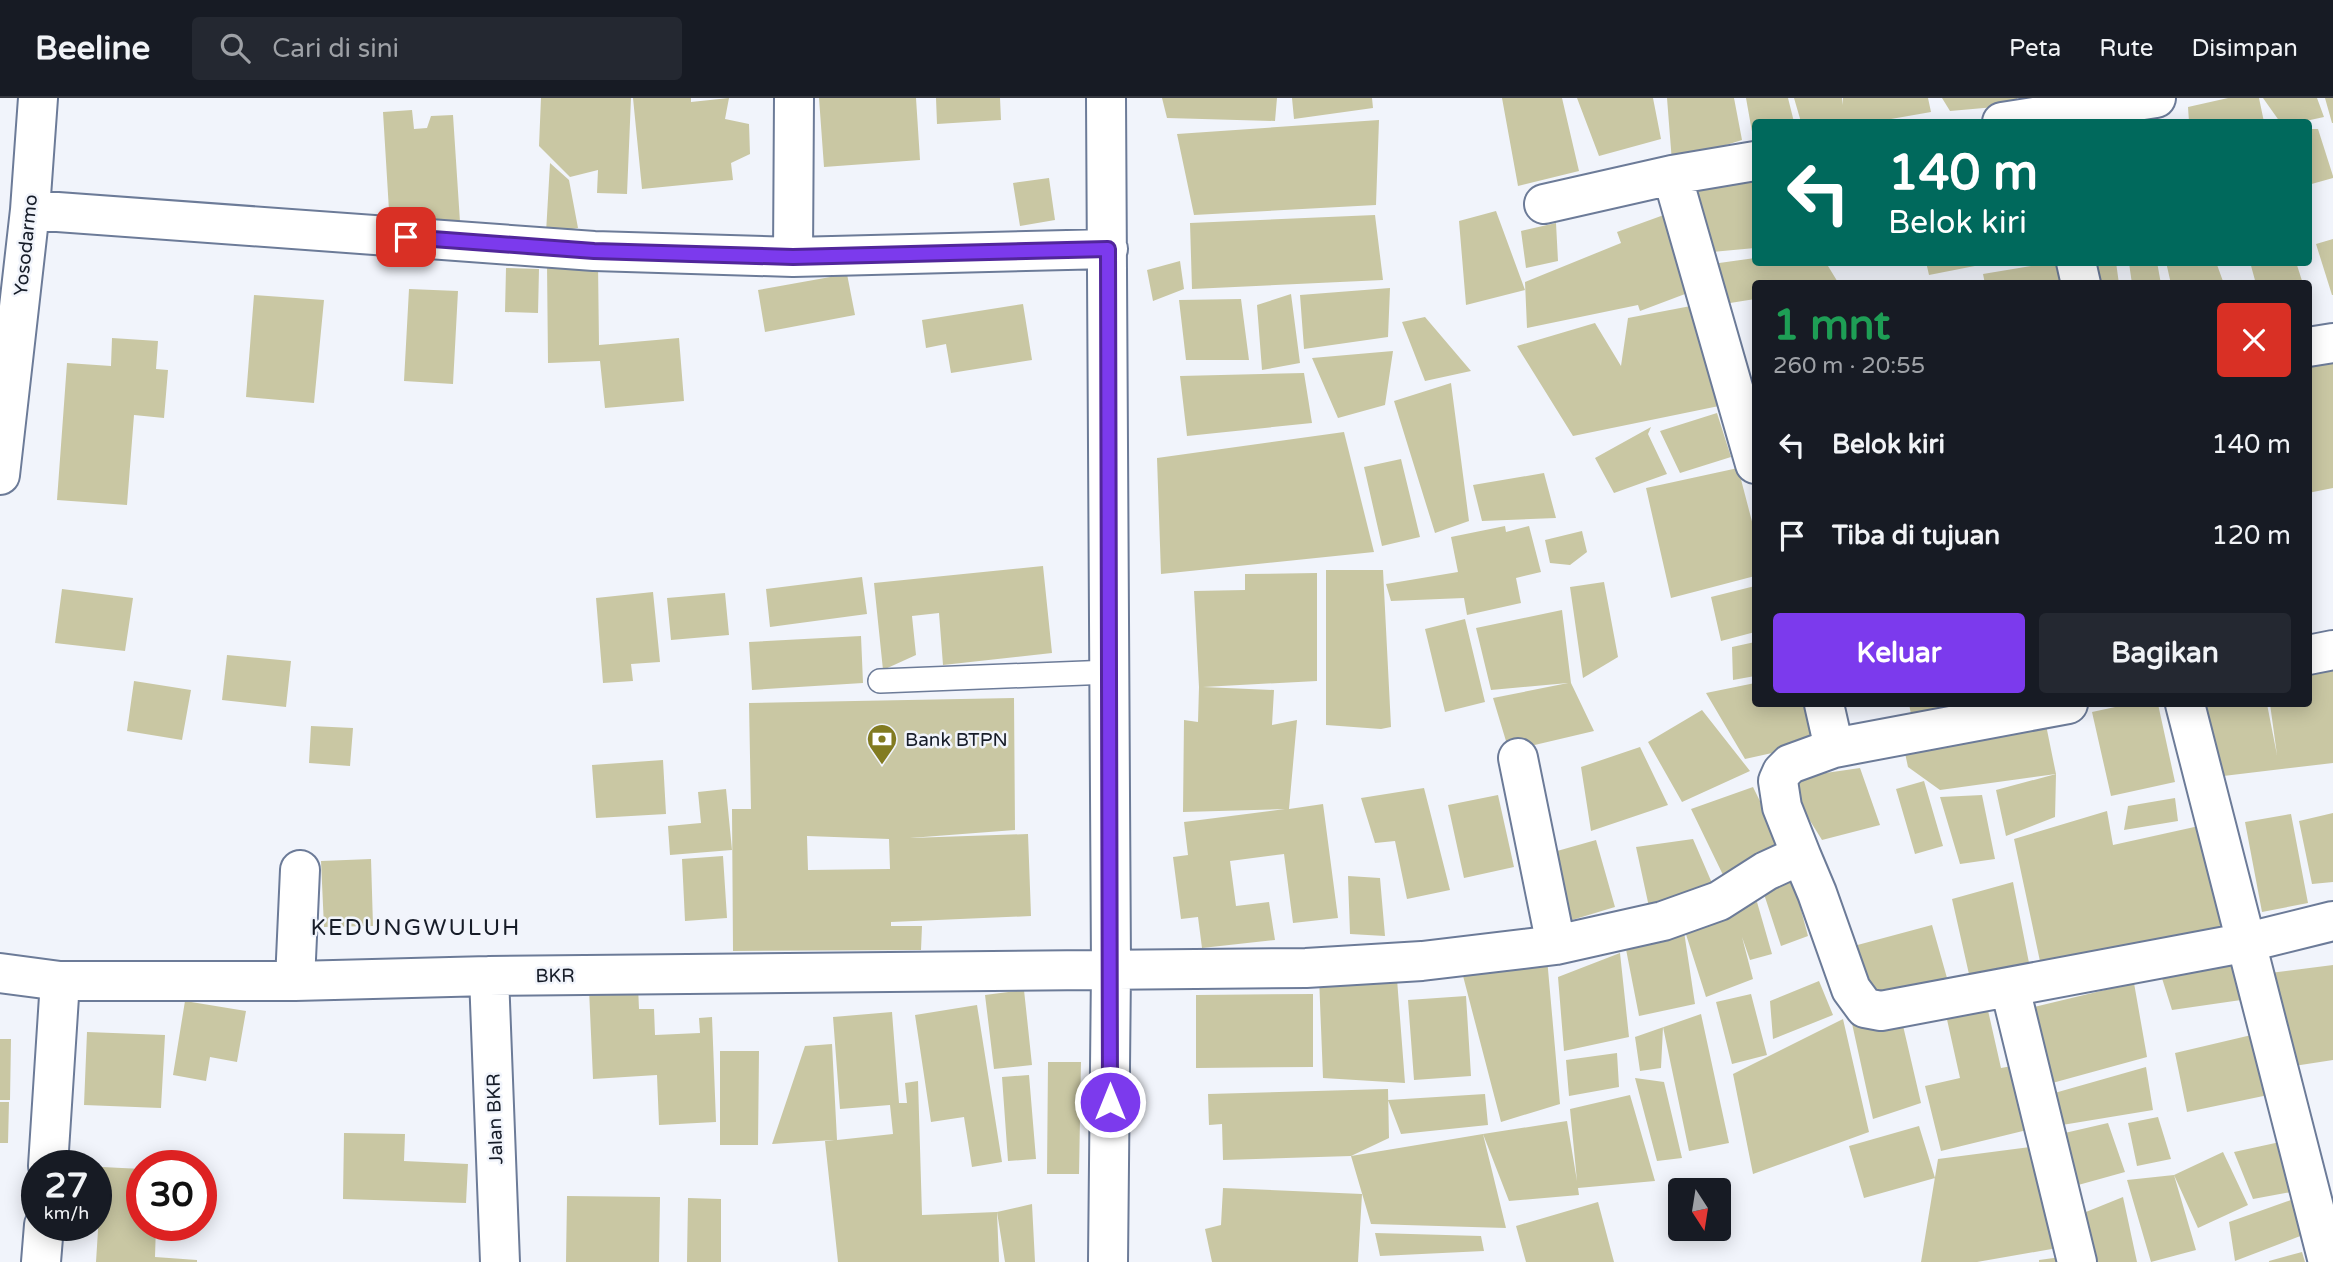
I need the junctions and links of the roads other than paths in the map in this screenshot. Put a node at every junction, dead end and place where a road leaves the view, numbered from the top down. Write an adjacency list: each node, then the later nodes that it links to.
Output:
1 (38, 98): 6 (street, Yosodarmo)
2 (794, 98): 12 (street)
3 (1106, 98): 11 (street)
4 (2156, 98): 5 (street)
5 (2028, 115)
6 (16, 150): 10 (street, Yosodarmo)
7 (1752, 162): 8 (street)
8 (1672, 175): 9 (street); 15 (street)
9 (1544, 204)
10 (30, 211): 12 (street); 16 (street, Yosodarmo)
11 (1108, 249): 12 (street); 19 (street)
12 (793, 257)
13 (2333, 343): 14 (street)
14 (2312, 346)
15 (1752, 454)
16 (0, 475)
17 (2333, 650): 18 (street)
18 (2312, 654)
19 (1110, 672): 20 (lane); 31 (street)
20 (880, 681)
21 (1825, 707): 24 (street)
22 (2052, 707): 24 (street)
23 (2186, 707): 29 (street)
24 (1834, 748): 26 (street)
25 (1518, 758): 30 (street)
26 (1801, 855): 30 (street, BKR); 36 (street)
27 (300, 870): 35 (street)
28 (2333, 922): 29 (street)
29 (2248, 942): 36 (street); 43 (street)
30 (1556, 945): 31 (street, BKR)
31 (1111, 969): 33 (street, BKR); 41 (street)
32 (0, 973): 34 (street, BKR)
33 (489, 976): 35 (street, BKR); 40 (street, Jalan BKR)
34 (60, 981): 35 (street, BKR); 37 (street)
35 (295, 981)
36 (2010, 988): 42 (street)
37 (49, 1150)
38 (43, 1241): 39 (street)
39 (41, 1262)
40 (500, 1262)
41 (1108, 1262)
42 (2077, 1262)
43 (2328, 1262)

